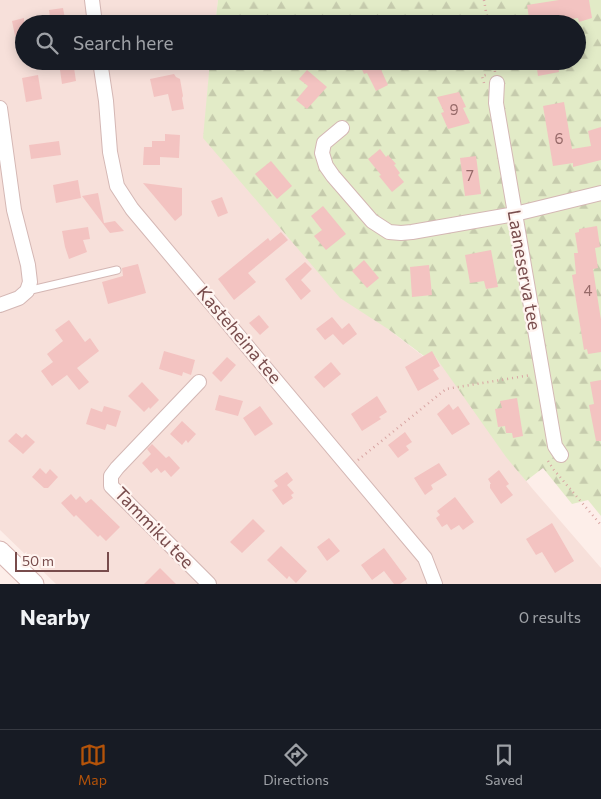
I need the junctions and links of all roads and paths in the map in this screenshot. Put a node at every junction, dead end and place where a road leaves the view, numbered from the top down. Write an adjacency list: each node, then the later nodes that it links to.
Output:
1 (92, 0): 3 (street)
2 (484, 0): 4 (path)
3 (94, 15)
4 (486, 15)
5 (101, 70): 17 (street, Kasteheina tee)
6 (497, 83): 10 (street, Laaneserva tee)
7 (0, 108): 12 (street)
8 (342, 128): 10 (street)
9 (601, 193): 10 (street)
10 (514, 214): 16 (street, Laaneserva tee)
11 (117, 270): 12 (lane)
12 (26, 291): 13 (street)
13 (0, 305)
14 (533, 375): 17 (path)
15 (199, 382): 20 (street, Tammiku tee)
16 (561, 455)
17 (348, 467): 21 (street, Kasteheina tee)
18 (0, 552): 19 (street)
19 (34, 584)
20 (209, 584)
21 (435, 584)

